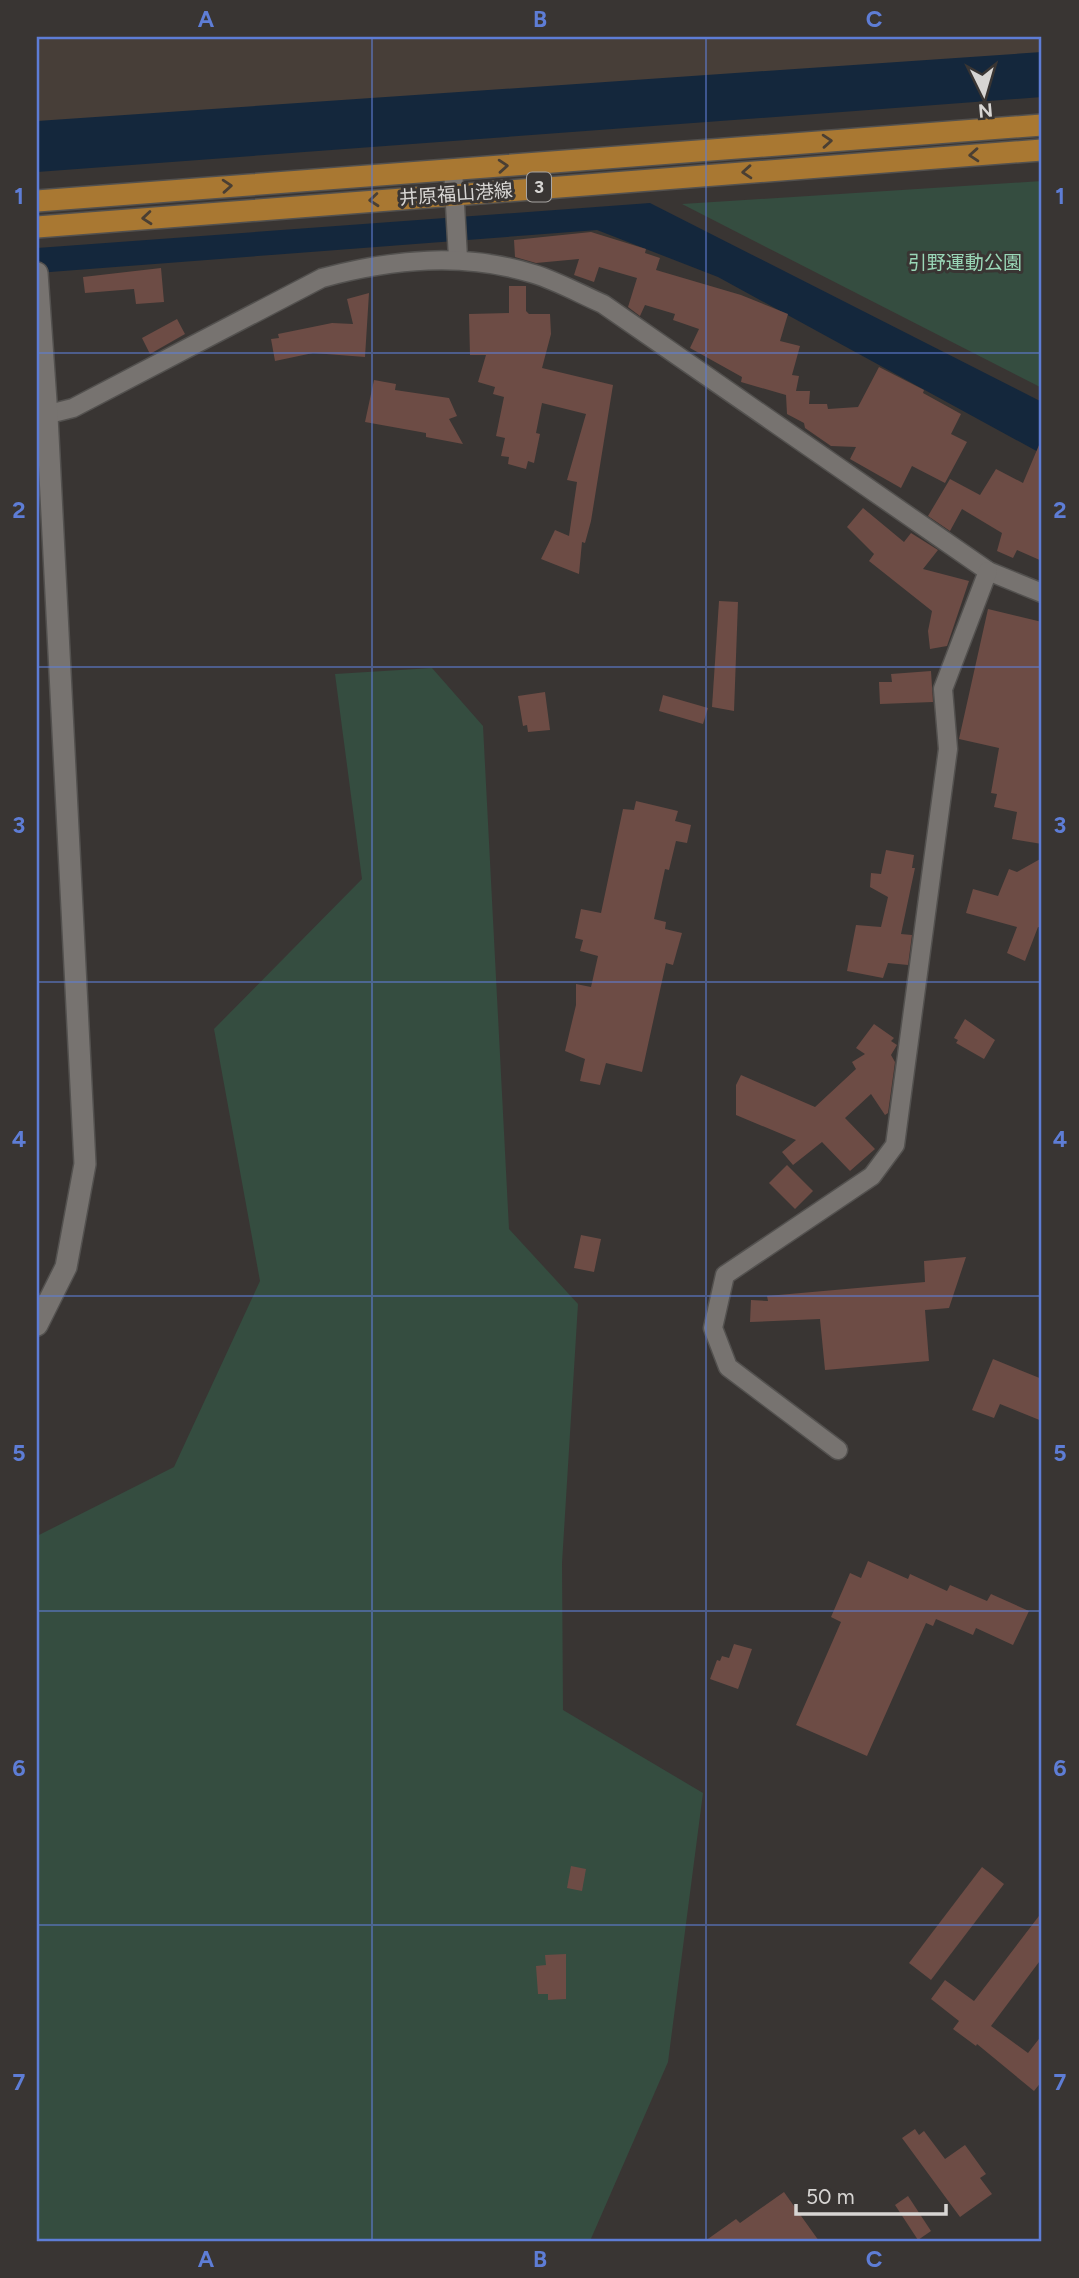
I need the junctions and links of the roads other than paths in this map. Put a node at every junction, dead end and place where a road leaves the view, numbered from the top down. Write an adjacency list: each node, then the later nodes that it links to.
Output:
1 (1042, 125): 3 (main road, 井原福山港線 / 3, one-way to 1)
2 (1042, 150): 5 (main road, 井原福山港線 / 3, one-way to 5)
3 (453, 169): 4 (main road, 井原福山港線 / 3, one-way to 3); 5 (street)
4 (37, 201)
5 (455, 202): 6 (main road, 井原福山港線 / 3, one-way to 6); 7 (street)
6 (37, 227)
7 (458, 254): 9 (street); 10 (street)
8 (37, 273): 9 (street)
9 (42, 416): 12 (street)
10 (988, 571): 11 (street); 13 (street)
11 (1042, 593)
12 (37, 1325)
13 (838, 1450)

